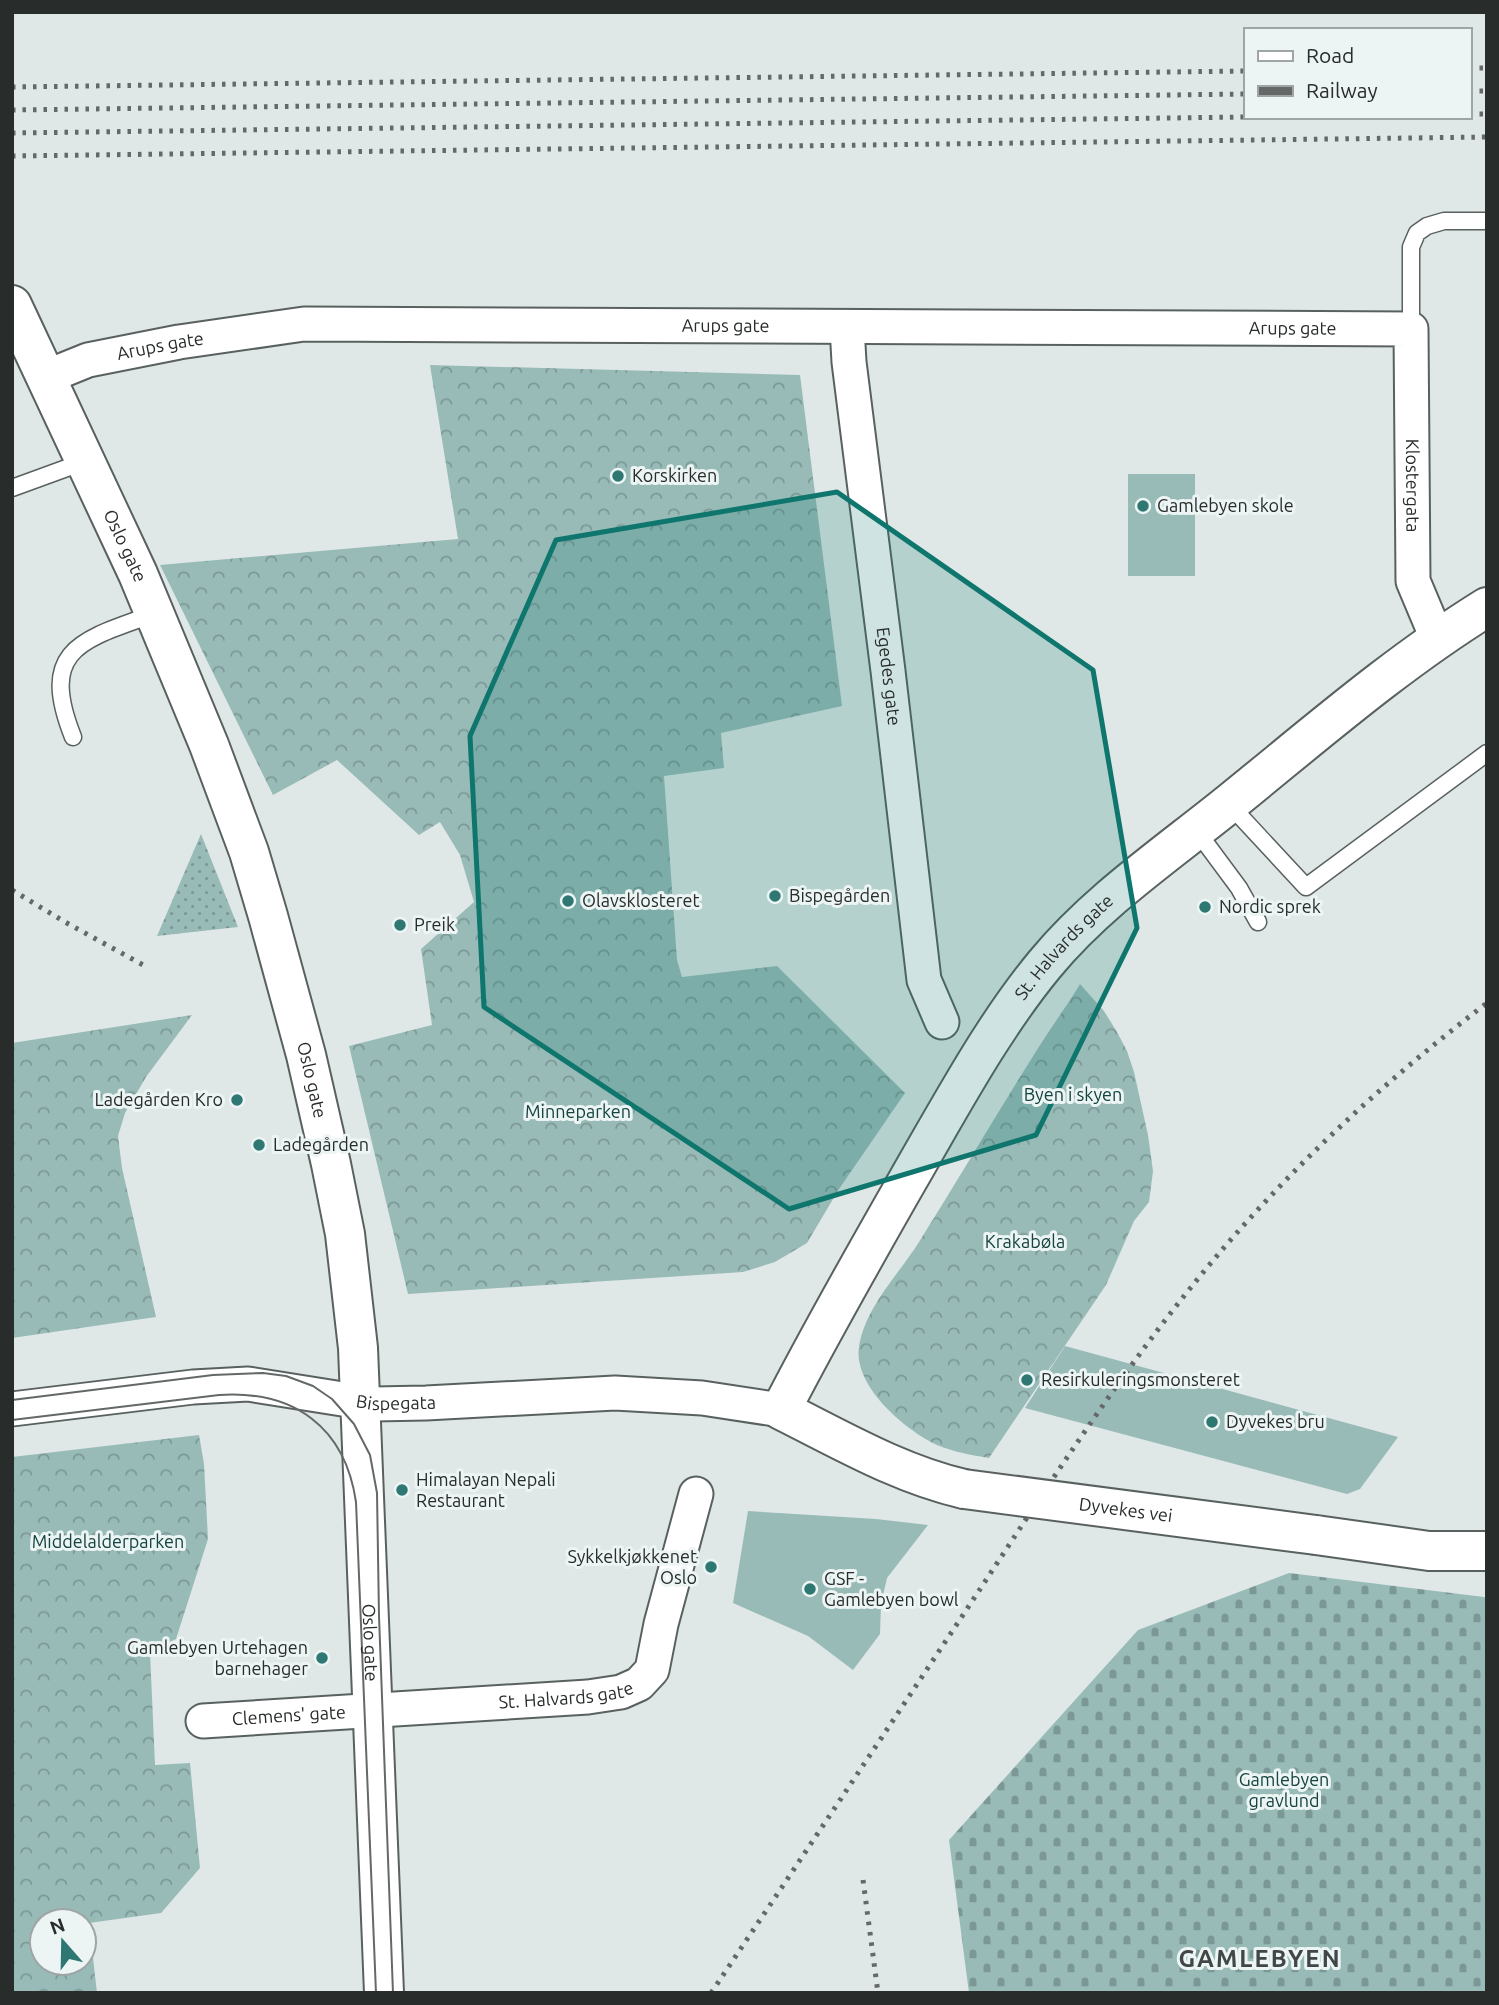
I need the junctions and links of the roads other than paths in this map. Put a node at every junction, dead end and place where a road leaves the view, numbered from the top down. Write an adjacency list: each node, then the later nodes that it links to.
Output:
1 (1487, 221): 4 (lane)
2 (12, 305): 5 (street, Oslo gate)
3 (847, 327): 4 (street, Arups gate); 5 (street, Arups gate); 16 (street, Egedes gate)
4 (1411, 329): 10 (street, Klostergata)
5 (46, 377): 6 (street, Oslo gate)
6 (86, 461): 7 (lane); 9 (street, Oslo gate)
7 (12, 488)
8 (1487, 607): 10 (street, St. Halvards gate)
9 (154, 614): 11 (lane); 17 (street, Oslo gate)
10 (1437, 638): 13 (street, St. Halvards gate)
11 (73, 737)
12 (1487, 753): 13 (lane)
13 (1229, 804): 14 (street, St. Halvards gate)
14 (1196, 830): 15 (lane); 19 (street, St. Halvards gate)
15 (1258, 922)
16 (942, 1023)
17 (361, 1402): 18 (street, Bispegata); 19 (street, Bispegata); 22 (street, Oslo gate)
18 (12, 1409)
19 (781, 1410): 21 (street, Dyvekes vei, bridge)
20 (696, 1494): 22 (street, St. Halvards gate)
21 (1487, 1551)
22 (374, 1708): 23 (street, Clemens' gate); 24 (street, Oslo gate)
23 (203, 1721)
24 (383, 1990)

